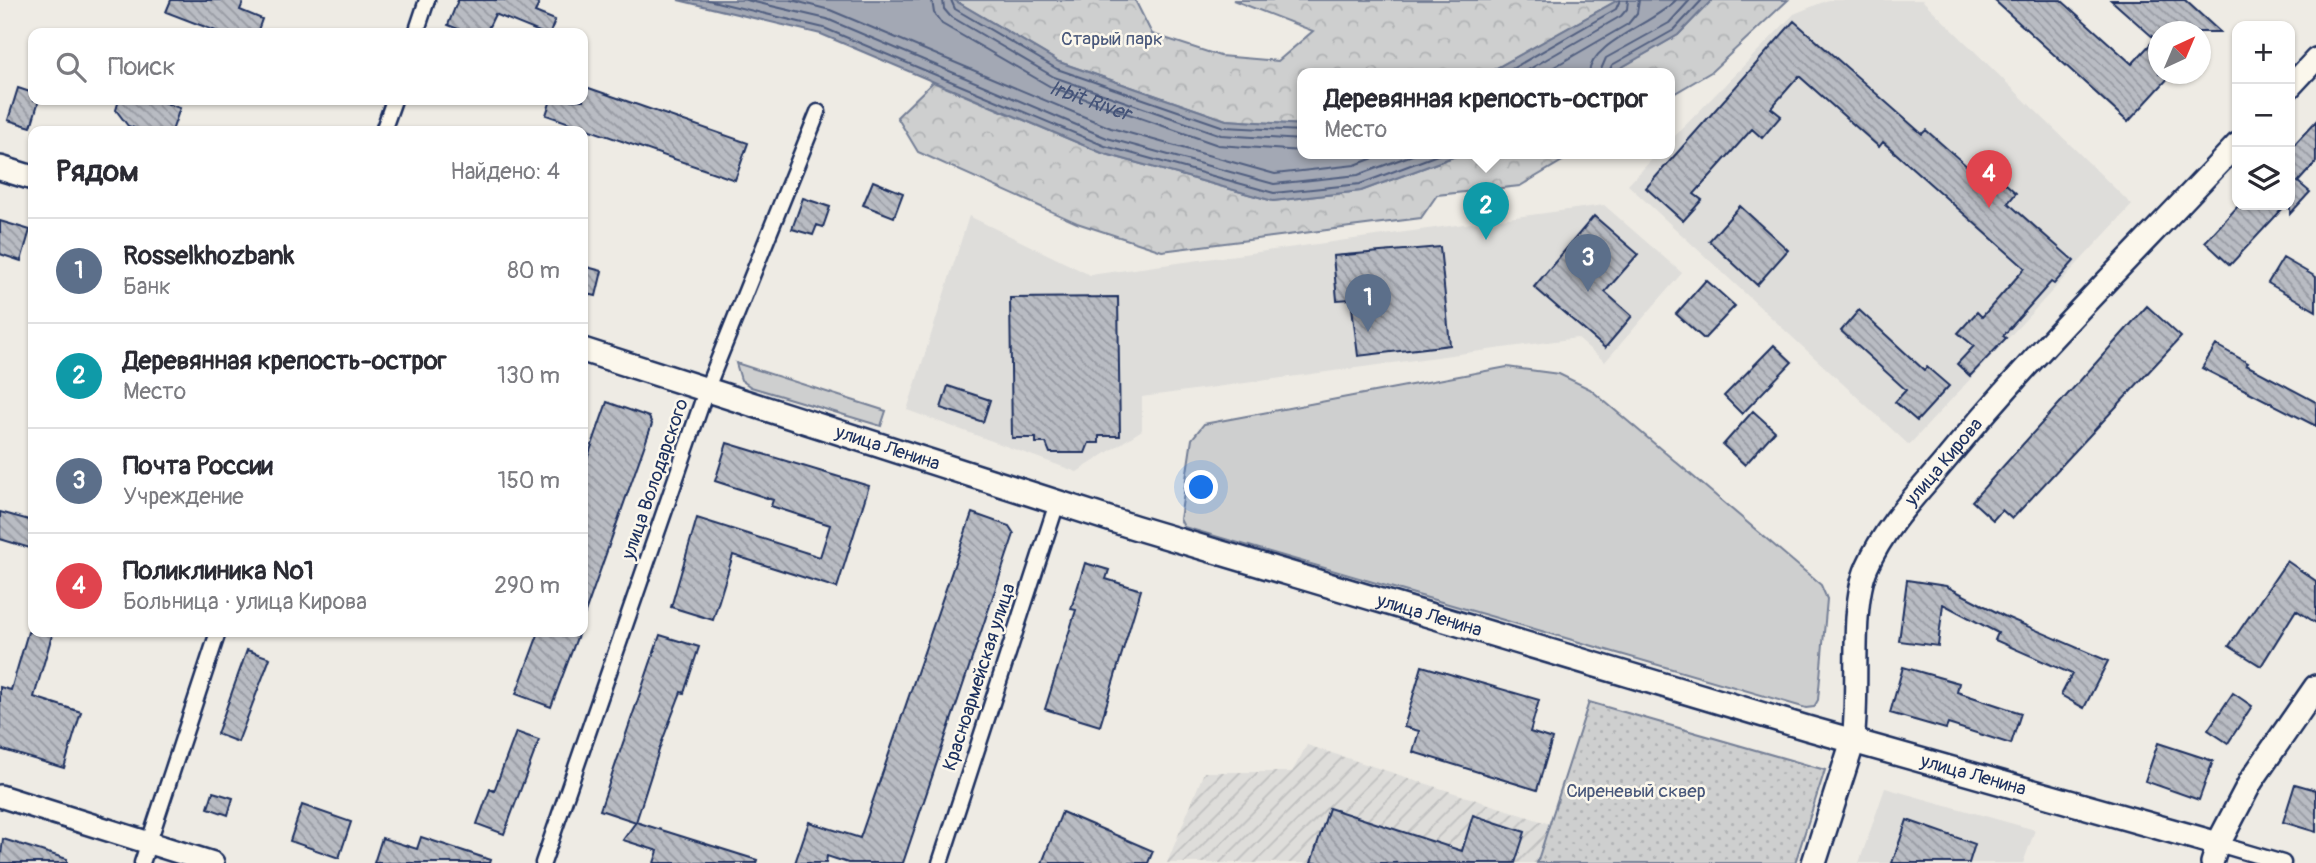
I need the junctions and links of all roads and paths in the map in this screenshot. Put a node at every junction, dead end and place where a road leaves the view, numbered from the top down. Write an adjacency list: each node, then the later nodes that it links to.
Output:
1 (427, 0): 2 (street)
2 (418, 28)
3 (2316, 59): 4 (street)
4 (2293, 84)
5 (392, 105): 7 (street)
6 (818, 112): 12 (street, улица Володарского)
7 (385, 126)
8 (2234, 147): 16 (street, улица Кирова)
9 (0, 167): 10 (main road)
10 (28, 176)
11 (588, 352): 12 (main road, улица Ленина)
12 (707, 388): 13 (main road, улица Ленина); 22 (street, улица Володарского)
13 (1057, 503): 16 (main road, улица Ленина); 23 (street, Красноармейская улица)
14 (216, 637): 18 (street)
15 (2316, 687): 19 (main road)
16 (1853, 741): 19 (main road, улица Ленина); 24 (main road, улица Кирова)
17 (0, 796): 18 (street)
18 (149, 843): 20 (street); 21 (street)
19 (2215, 853): 25 (street, улица Ленина)
20 (142, 863)
21 (213, 863)
22 (543, 863)
23 (940, 863)
24 (1814, 863)
25 (2283, 863)

